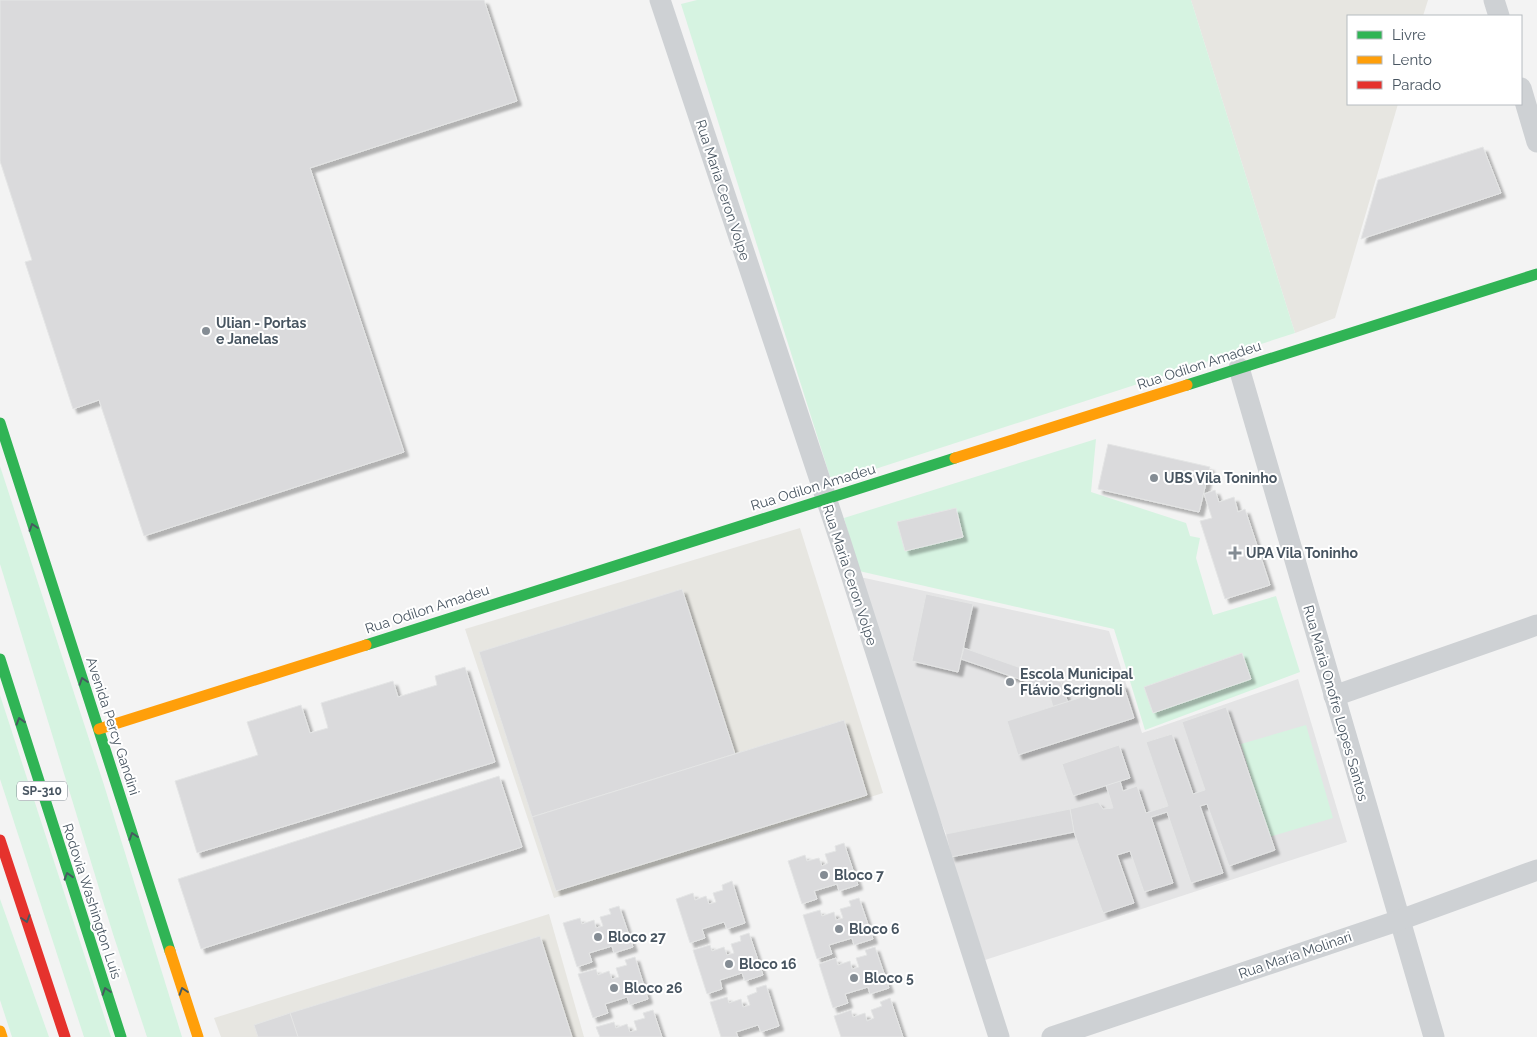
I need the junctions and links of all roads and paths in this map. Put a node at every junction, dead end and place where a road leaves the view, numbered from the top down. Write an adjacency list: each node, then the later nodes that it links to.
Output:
1 (660, 0): 10 (street, Rua Maria Ceron Volpe)
2 (1494, 0): 3 (street)
3 (1499, 15)
4 (1522, 90): 5 (street)
5 (1532, 111): 6 (street)
6 (1537, 142)
7 (1537, 274): 8 (main road, Rua Odilon Amadeu)
8 (1238, 368): 10 (main road, Rua Odilon Amadeu); 13 (street, Rua Maria Onofre Lopes Santos)
9 (0, 424): 14 (main road, Avenida Percy Gandini, one-way to 9)
10 (825, 500): 14 (main road, Rua Odilon Amadeu); 23 (street, Rua Maria Ceron Volpe)
11 (1537, 625): 13 (street)
12 (0, 659): 21 (main road, Rodovia Washington Luís / SP-310, one-way to 12)
13 (1334, 696): 17 (street, Rua Maria Onofre Lopes Santos)
14 (98, 729): 22 (main road, Avenida Percy Gandini, one-way to 14)
15 (0, 840): 20 (main road, one-way to 20)
16 (1537, 870): 17 (street, Rua Maria Molinari)
17 (1400, 920): 24 (street, Rua Maria Molinari); 25 (street, Rua Maria Onofre Lopes Santos)
18 (0, 1031): 19 (main road)
19 (2, 1037)
20 (65, 1037)
21 (121, 1037)
22 (198, 1037)
23 (999, 1037)
24 (1052, 1037)
25 (1434, 1037)

